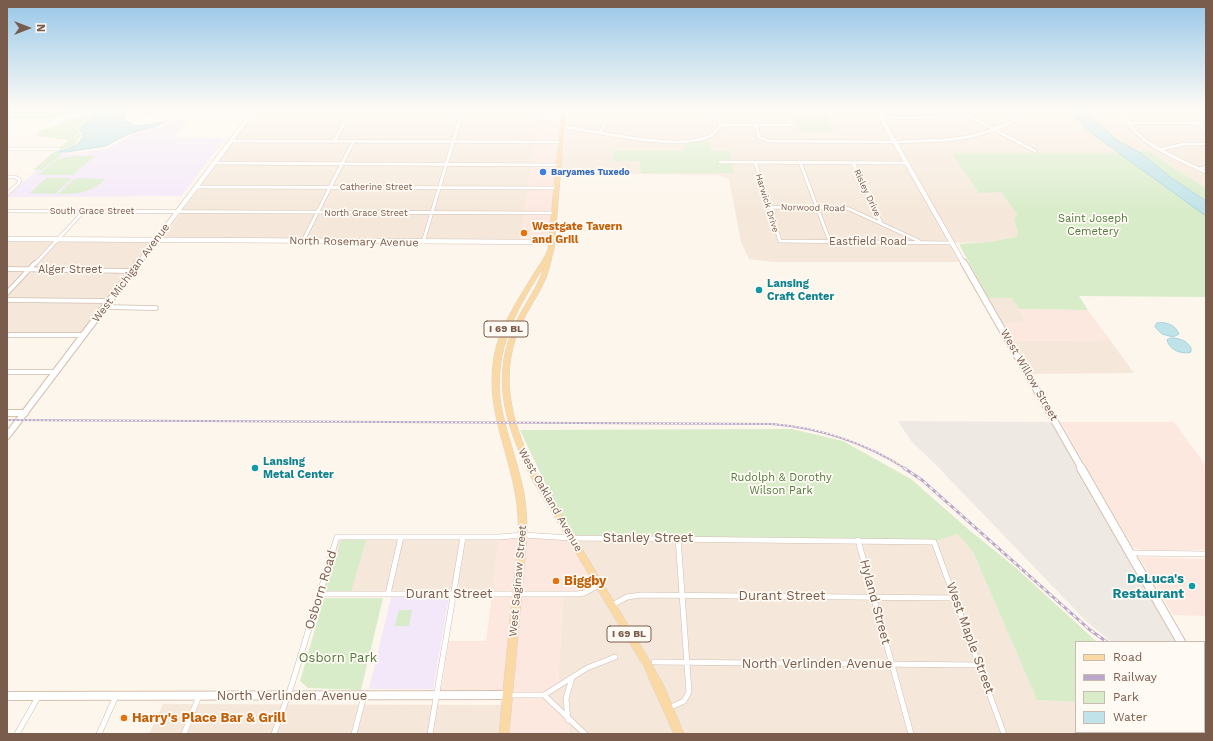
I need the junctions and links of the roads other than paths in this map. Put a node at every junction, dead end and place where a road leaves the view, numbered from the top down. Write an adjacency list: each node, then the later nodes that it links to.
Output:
1 (228, 144): 16 (street, West Michigan Avenue)
2 (352, 144): 19 (street)
3 (452, 144): 20 (street)
4 (561, 144): 21 (main road, West Saginaw Street / I 69 BL)
5 (896, 144): 18 (street, West Willow Street)
6 (1021, 144): 12 (street)
7 (1153, 144): 11 (street)
8 (1206, 144): 11 (street)
9 (7, 149): 10 (street)
10 (59, 149)
11 (1161, 149): 23 (street)
12 (1035, 151)
13 (720, 162): 14 (street)
14 (755, 162): 15 (street); 31 (street, Harwick Drive)
15 (800, 162): 17 (street); 32 (street)
16 (213, 163): 19 (street); 26 (street, West Michigan Avenue)
17 (853, 163): 18 (street); 39 (street, Risley Drive)
18 (907, 163): 49 (street, West Willow Street)
19 (342, 164): 20 (street); 27 (street)
20 (446, 164): 21 (street); 28 (street)
21 (559, 165): 29 (main road, West Saginaw Street / I 69 BL)
22 (1206, 167): 23 (street)
23 (1200, 169): 24 (street)
24 (1206, 172)
25 (7, 177): 30 (street)
26 (196, 187): 27 (street, Catherine Street); 35 (street, West Michigan Avenue)
27 (330, 187): 28 (street, Catherine Street); 36 (street)
28 (438, 188): 29 (street, Catherine Street); 38 (street)
29 (557, 188): 37 (main road, West Saginaw Street / I 69 BL)
30 (7, 194)
31 (769, 207): 32 (street, Norwood Road); 44 (street, Harwick Drive)
32 (817, 207): 39 (street, Norwood Road); 47 (street)
33 (7, 211): 34 (street, South Grace Street)
34 (84, 211): 35 (street, South Grace Street); 41 (street)
35 (177, 211): 36 (street, North Grace Street); 42 (street, West Michigan Avenue)
36 (317, 213): 38 (street, North Grace Street); 43 (street)
37 (554, 213): 38 (street, North Grace Street); 46 (main road, West Saginaw Street / I 69 BL)
38 (430, 214): 45 (street)
39 (881, 223): 48 (street, Norwood Road)
40 (7, 239): 41 (street, North Rosemary Avenue)
41 (57, 240): 42 (street, North Rosemary Avenue); 52 (street)
42 (156, 240): 43 (street, North Rosemary Avenue); 53 (street, West Michigan Avenue)
43 (303, 241): 45 (street, North Rosemary Avenue)
44 (782, 241): 47 (street, Eastfield Road)
45 (423, 242): 46 (street, North Rosemary Avenue)
46 (552, 242): 50 (main road, West Saginaw Street / I 69 BL)
47 (830, 242): 48 (street, Eastfield Road)
48 (922, 242): 49 (street, Eastfield Road)
49 (953, 243): 74 (street, West Willow Street)
50 (549, 256): 66 (main road, West Saginaw Street / I 69 BL); 70 (main road, West Oakland Avenue / I 69 BL)
51 (7, 269): 52 (street, Alger Street)
52 (29, 269): 53 (street, Alger Street); 54 (street)
53 (132, 271): 56 (street, West Michigan Avenue)
54 (7, 293)
55 (7, 300): 56 (street)
56 (109, 301): 57 (street, West Michigan Avenue)
57 (104, 308): 58 (street); 60 (street, West Michigan Avenue)
58 (156, 308)
59 (7, 334): 60 (street)
60 (84, 335): 62 (street, West Michigan Avenue)
61 (7, 372): 62 (street)
62 (56, 372): 64 (street, West Michigan Avenue)
63 (7, 413): 64 (street)
64 (25, 413): 65 (street, West Michigan Avenue)
65 (7, 436)
66 (523, 535): 69 (street, Stanley Street); 70 (street, Stanley Street); 80 (main road, West Saginaw Street / I 69 BL)
67 (337, 537): 68 (street, Stanley Street); 77 (street, Osborn Road)
68 (401, 537): 69 (street, Stanley Street); 78 (street)
69 (463, 537): 79 (street)
70 (571, 538): 71 (street, Stanley Street); 76 (main road, West Oakland Avenue / I 69 BL)
71 (678, 538): 72 (street, Stanley Street); 81 (street)
72 (858, 540): 73 (street, Stanley Street); 82 (street, Hyland Street)
73 (934, 542): 83 (street, West Maple Street)
74 (1131, 553): 75 (street); 85 (street, West Willow Street)
75 (1206, 554)
76 (600, 585): 80 (street, Durant Street); 84 (main road, West Oakland Avenue / I 69 BL)
77 (320, 594): 78 (street, Durant Street); 92 (street, Osborn Road)
78 (388, 594): 79 (street, Durant Street)
79 (454, 594): 80 (street, Durant Street); 93 (street)
80 (518, 594): 94 (main road, West Saginaw Street / I 69 BL)
81 (682, 595): 82 (street, Durant Street); 84 (street, Durant Street); 88 (street)
82 (873, 597): 83 (street, Durant Street); 89 (street, Hyland Street)
83 (955, 598): 90 (street, West Maple Street)
84 (612, 606): 101 (main road, West Oakland Avenue / I 69 BL)
85 (1181, 641)
86 (615, 657): 91 (street)
87 (654, 662): 88 (street, North Verlinden Avenue)
88 (687, 663): 89 (street, North Verlinden Avenue); 101 (street)
89 (892, 664): 90 (street, North Verlinden Avenue); 112 (street, Hyland Street)
90 (980, 665): 113 (street, West Maple Street)
91 (572, 678): 95 (street); 102 (street)
92 (287, 694): 99 (street, North Verlinden Avenue); 100 (street, North Verlinden Avenue); 106 (street, Osborn Road)
93 (436, 695): 94 (street, North Verlinden Avenue); 100 (street, North Verlinden Avenue); 108 (street)
94 (508, 695): 95 (street, North Verlinden Avenue); 109 (main road, West Saginaw Street / I 69 BL)
95 (544, 695): 102 (street)
96 (7, 696): 97 (street, North Verlinden Avenue)
97 (38, 696): 98 (street, North Verlinden Avenue); 103 (street)
98 (116, 696): 99 (street, North Verlinden Avenue); 104 (street)
99 (199, 696): 105 (street)
100 (364, 696): 107 (street)
101 (668, 708): 111 (main road, West Oakland Avenue / I 69 BL)
102 (569, 720): 110 (street)
103 (17, 734)
104 (99, 734)
105 (184, 734)
106 (274, 734)
107 (354, 734)
108 (430, 734)
109 (504, 734)
110 (586, 734)
111 (679, 734)
112 (911, 734)
113 (1004, 734)

